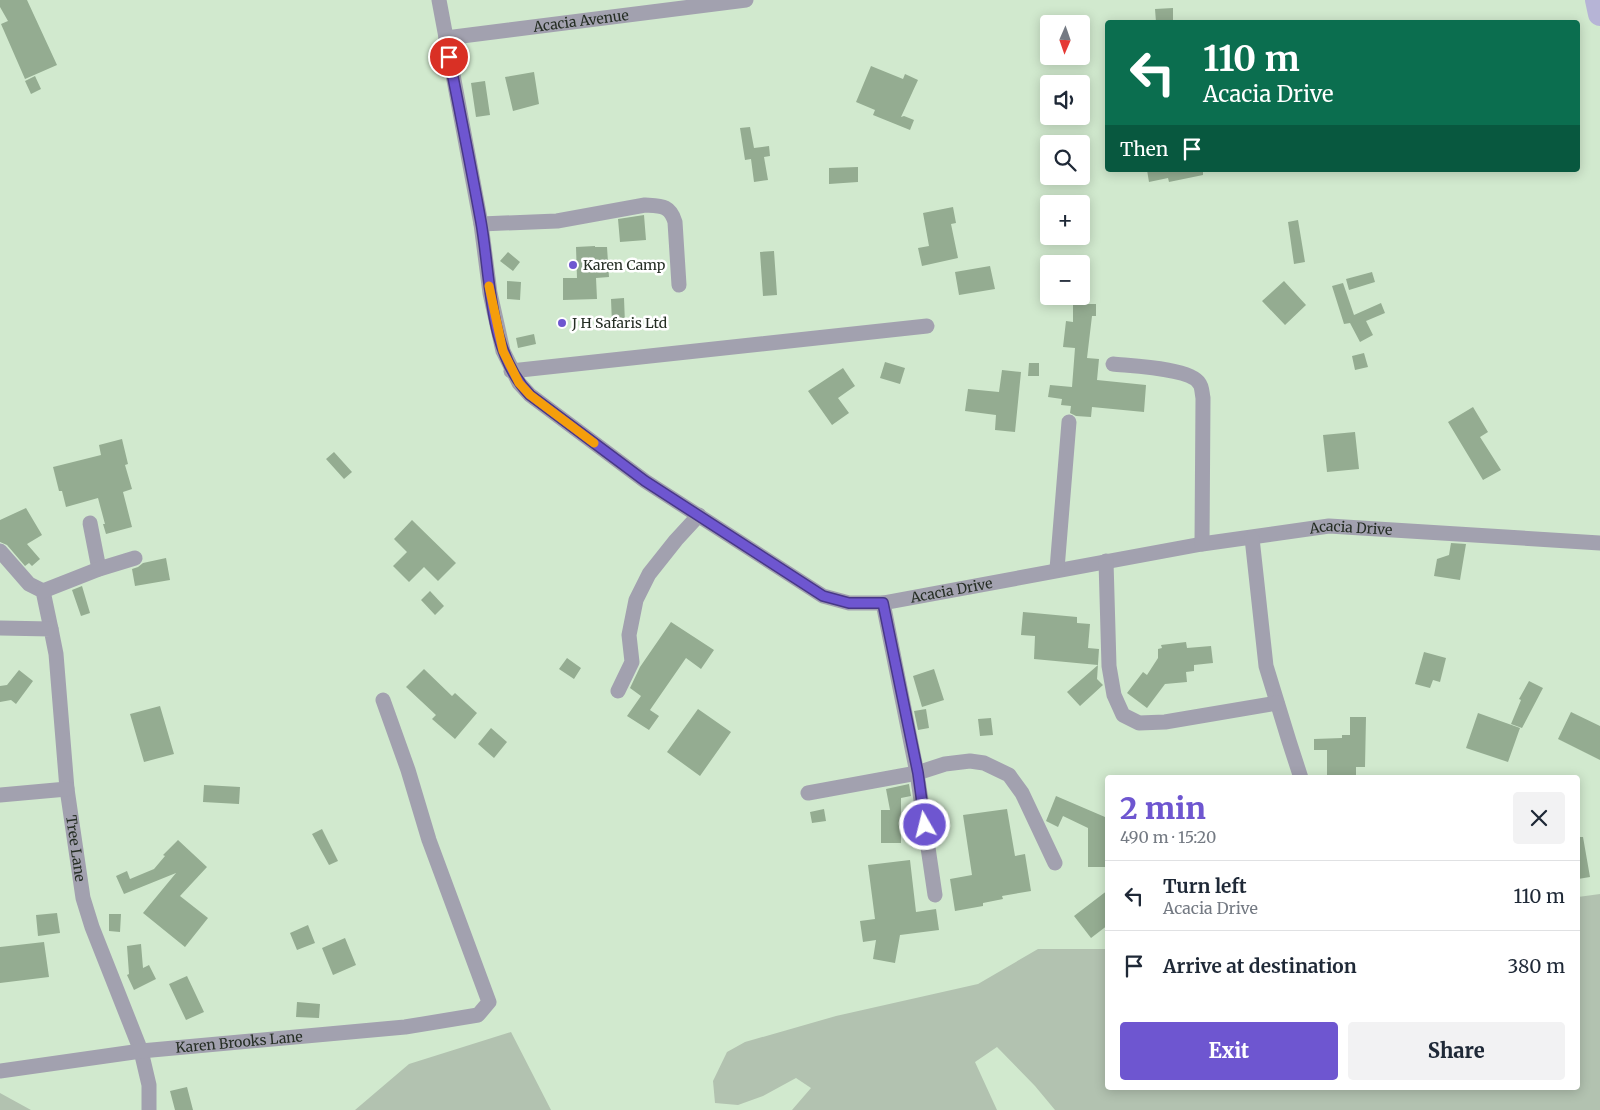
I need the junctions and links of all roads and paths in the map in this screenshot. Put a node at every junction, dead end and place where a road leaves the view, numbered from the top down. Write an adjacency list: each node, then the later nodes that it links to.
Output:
1 (439, 0): 4 (street, Acacia Drive)
2 (746, 0): 3 (street, Acacia Avenue)
3 (649, 6): 4 (street, Acacia Avenue)
4 (446, 38): 5 (street, Acacia Drive)
5 (481, 224): 6 (street); 9 (street, Acacia Drive)
6 (679, 285)
7 (927, 326): 9 (street)
8 (1113, 364): 15 (street)
9 (511, 371): 11 (street, Acacia Drive)
10 (1068, 422): 20 (street)
11 (698, 515): 22 (street, Acacia Drive); 25 (street)
12 (90, 524): 19 (street)
13 (1252, 538): 14 (street, Acacia Drive); 15 (street, Acacia Drive); 27 (street)
14 (1600, 543)
15 (1202, 544): 18 (street, Acacia Drive)
16 (0, 552): 21 (street)
17 (135, 558): 19 (street)
18 (1106, 561): 20 (street, Acacia Drive); 27 (street)
19 (99, 569): 21 (street)
20 (1057, 570): 22 (street, Acacia Drive)
21 (43, 591): 24 (street, Tree Lane)
22 (883, 603): 28 (street)
23 (0, 628): 24 (street)
24 (51, 629): 30 (street, Tree Lane)
25 (618, 691)
26 (384, 700): 35 (street, Karen Brooks Lane)
27 (1277, 703): 29 (street)
28 (918, 773): 31 (street); 33 (street); 34 (street)
29 (1300, 775)
30 (67, 789): 32 (street); 35 (street, Tree Lane)
31 (808, 793)
32 (0, 795)
33 (1055, 863)
34 (935, 895)
35 (141, 1051): 36 (street, Karen Brooks Lane); 37 (street, Tree Lane)
36 (0, 1071)
37 (149, 1110)

